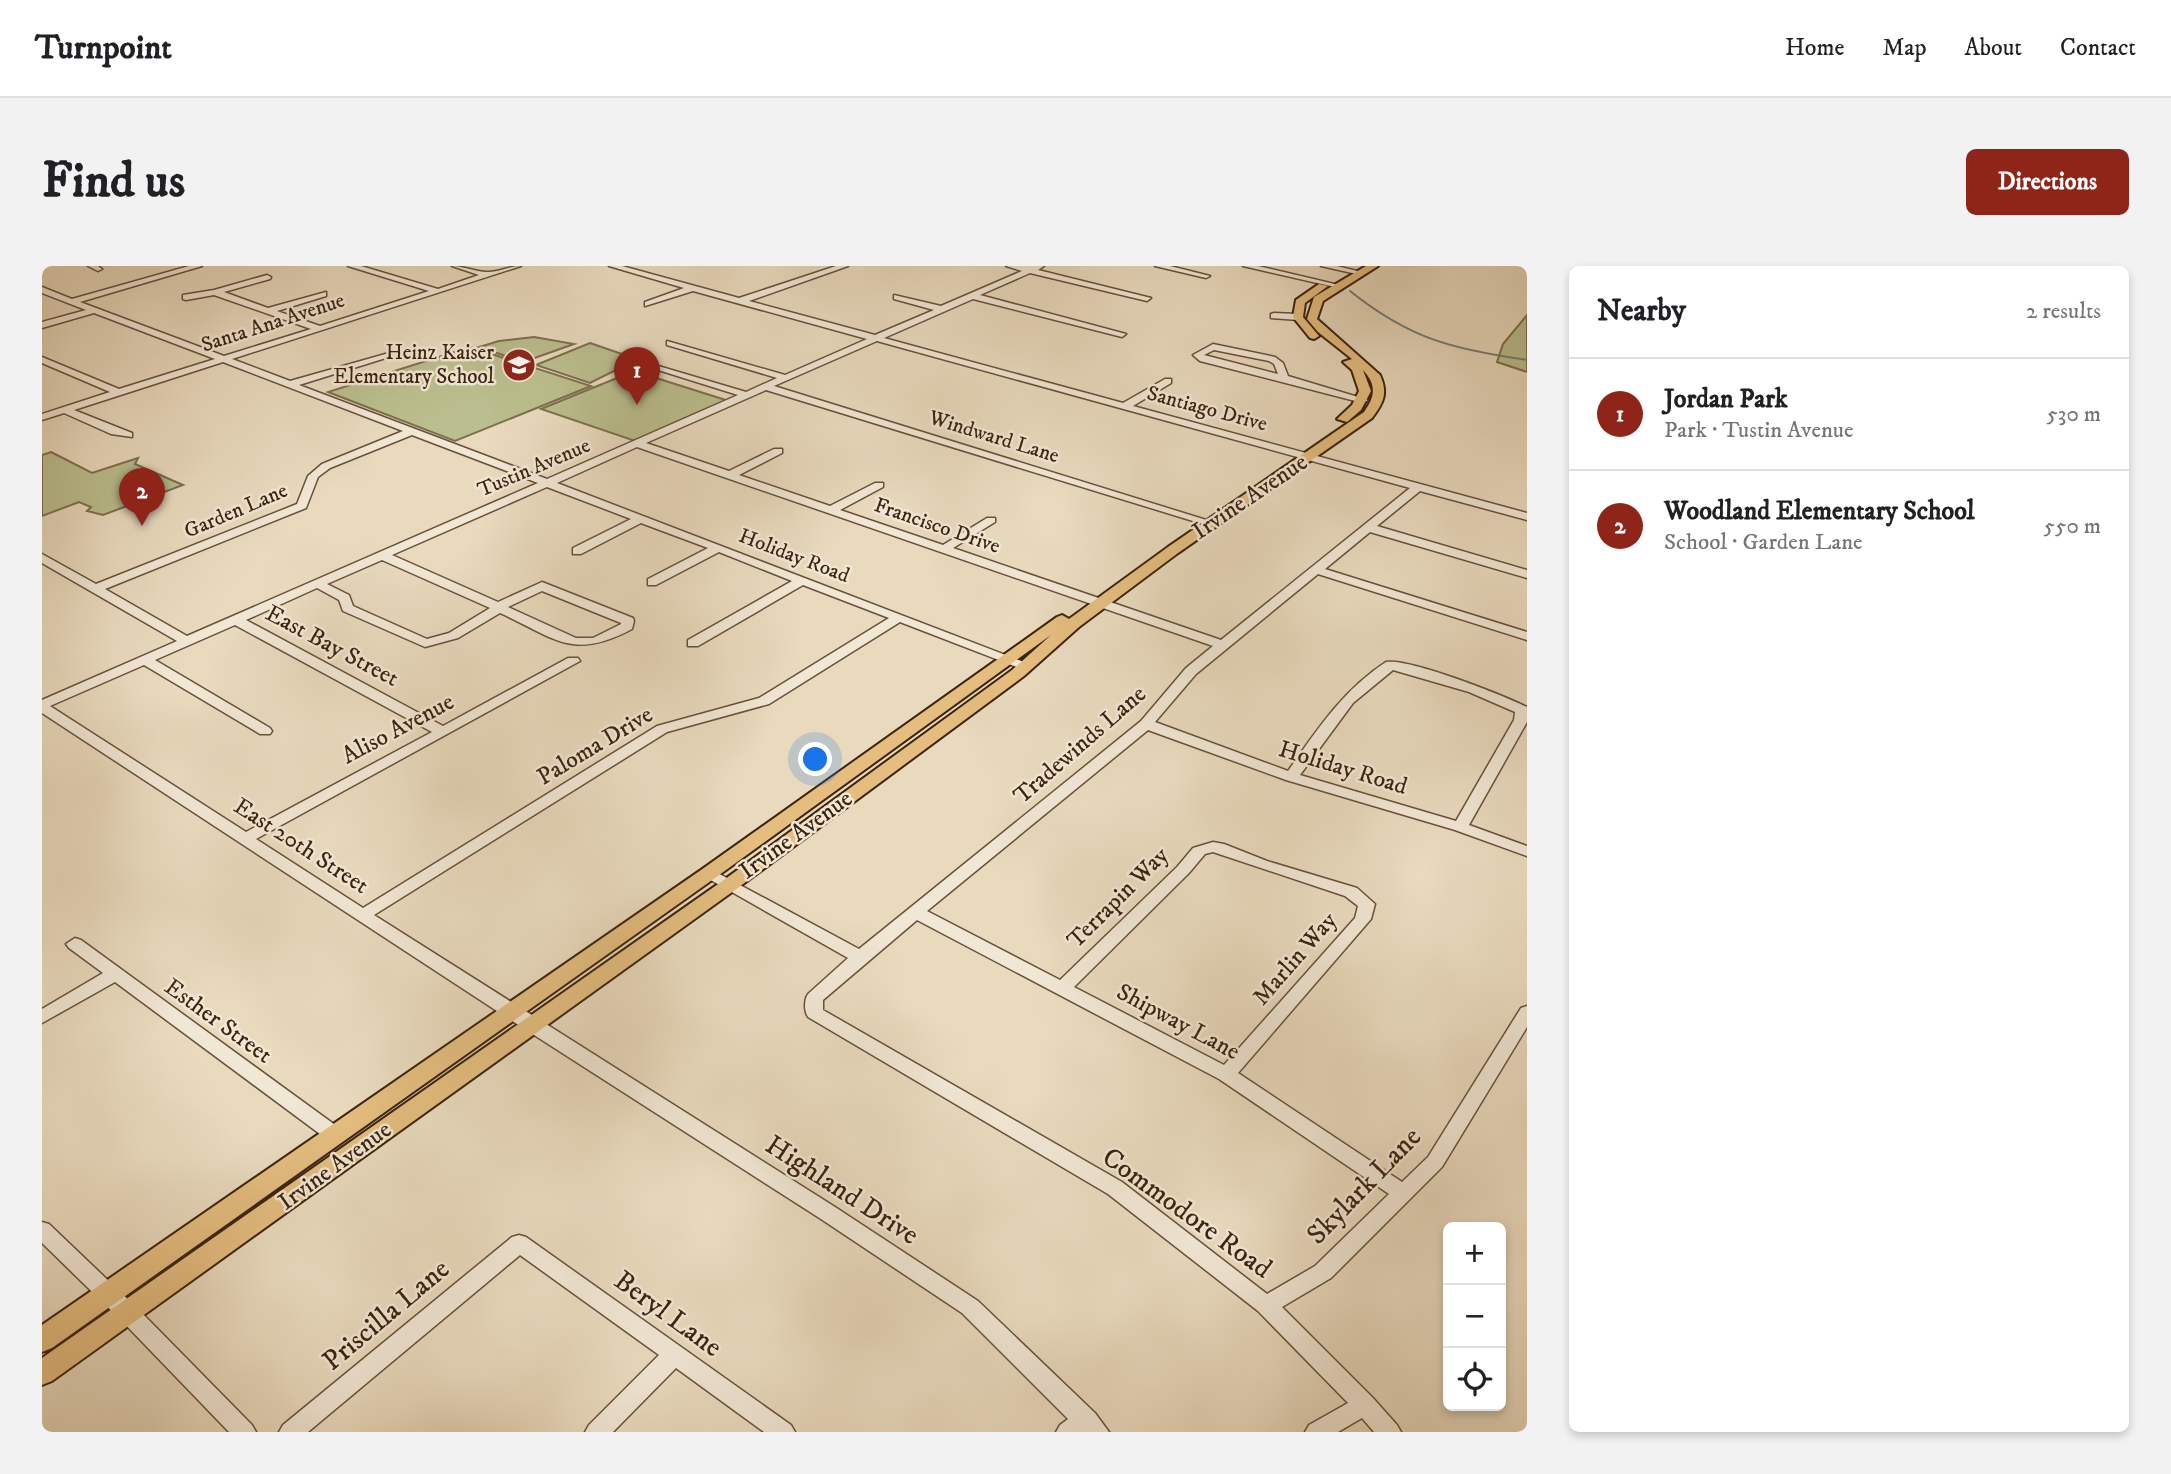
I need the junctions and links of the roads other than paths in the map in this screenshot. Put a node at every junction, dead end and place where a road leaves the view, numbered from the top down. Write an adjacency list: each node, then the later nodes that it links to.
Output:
1 (198, 266): 29 (street)
2 (352, 266): 22 (street)
3 (456, 266): 14 (street)
4 (517, 266): 14 (street, Santa Ana Avenue)
5 (613, 266): 19 (street, Santiago Drive)
6 (845, 266): 28 (street)
7 (1010, 266): 12 (street)
8 (1159, 266): 15 (street)
9 (1247, 266): 17 (street)
10 (1325, 266): 13 (street)
11 (1373, 266): 13 (main road, Irvine Avenue)
12 (1035, 268): 24 (street, Tustin Avenue); 27 (street)
13 (1356, 270): 17 (main road, Irvine Avenue); 18 (main road, Irvine Avenue)
14 (487, 275): 22 (street, Santa Ana Avenue)
15 (1206, 276)
16 (267, 277): 21 (street)
17 (1326, 283): 18 (street); 35 (main road, Irvine Avenue)
18 (1339, 286): 56 (main road, Irvine Avenue)
19 (693, 288): 28 (street, Santiago Drive); 30 (street)
20 (43, 291): 29 (street, Holiday Road)
21 (215, 292): 25 (street); 33 (street)
22 (437, 292): 37 (street, Santa Ana Avenue)
23 (323, 294): 33 (street)
24 (973, 296): 31 (street, Tustin Avenue); 38 (street)
25 (186, 297)
26 (897, 297): 31 (street)
27 (1147, 298)
28 (739, 301): 39 (street, Santiago Drive)
29 (73, 302): 32 (street, Holiday Road)
30 (648, 304)
31 (941, 309): 39 (street, Tustin Avenue)
32 (94, 310): 36 (street); 42 (street, Holiday Road)
33 (267, 311): 37 (street)
34 (1274, 316): 35 (street)
35 (1298, 317): 52 (main road)
36 (42, 324)
37 (320, 329): 42 (street, Santa Ana Avenue)
38 (1122, 334)
39 (876, 338): 45 (street, Tustin Avenue); 53 (street, Santiago Drive)
40 (670, 343): 45 (street)
41 (386, 355): 48 (street)
42 (223, 359): 48 (street, Holiday Road); 50 (street, Santa Ana Avenue)
43 (42, 360): 50 (street)
44 (658, 367): 51 (street)
45 (786, 378): 49 (street, Tustin Avenue)
46 (1284, 378): 46 (street); 52 (street)
47 (1168, 382): 53 (street)
48 (291, 384): 57 (street, Holiday Road)
49 (766, 387): 51 (street, Tustin Avenue); 70 (street, Windward Lane)
50 (120, 393): 54 (street, Santa Ana Avenue)
51 (747, 396): 59 (street, Tustin Avenue)
52 (1363, 400): 56 (main road); 61 (main road, Irvine Avenue)
53 (1124, 407): 61 (street, Santiago Drive)
54 (65, 410): 55 (street, Santa Ana Avenue); 58 (street)
55 (43, 417)
56 (1356, 424): 61 (main road, Irvine Avenue)
57 (412, 431): 63 (street, Holiday Road); 82 (street, Garden Lane)
58 (128, 435)
59 (639, 444): 62 (street, Francisco Drive); 63 (street, Tustin Avenue)
60 (778, 451): 62 (street)
61 (1302, 455): 65 (street, Santiago Drive); 70 (main road, Irvine Avenue)
62 (727, 476): 66 (street, Francisco Drive)
63 (546, 484): 68 (street, Holiday Road); 75 (street, Tustin Avenue)
64 (879, 485): 66 (street)
65 (1417, 488): 67 (street, Santiago Drive); 71 (street, Tradewinds Lane)
66 (831, 510): 73 (street, Francisco Drive)
67 (1527, 517)
68 (639, 519): 72 (street, Holiday Road); 74 (street)
69 (991, 520): 73 (street)
70 (1206, 522): 83 (main road, Irvine Avenue)
71 (1367, 527): 77 (street, Tradewinds Lane); 78 (street)
72 (716, 549): 79 (street, Holiday Road); 80 (street)
73 (944, 549): 83 (street, Francisco Drive)
74 (577, 551)
75 (382, 555): 81 (street, Tustin Avenue); 84 (street)
76 (42, 558): 82 (street)
77 (1317, 570): 87 (street); 90 (street, Tradewinds Lane)
78 (1527, 574)
79 (800, 581): 85 (street, Holiday Road); 89 (street)
80 (652, 582)
81 (318, 584): 84 (street); 86 (street, Tustin Avenue)
82 (94, 589): 88 (street)
83 (1097, 601): 90 (street, Francisco Drive); 91 (main road, Irvine Avenue); 94 (main road, Irvine Avenue)
84 (497, 606): 84 (street)
85 (897, 618): 91 (street, Holiday Road); 107 (street, Paloma Drive)
86 (236, 620): 88 (street, Tustin Avenue); 98 (street, East Bay Street)
87 (1527, 636)
88 (186, 641): 92 (street, Tustin Avenue)
89 (693, 643)
90 (1222, 645): 96 (street, Tradewinds Lane)
91 (1007, 659): 94 (street, Holiday Road); 104 (main road, Irvine Avenue)
92 (145, 660): 95 (street, Tustin Avenue); 97 (street)
93 (573, 661): 98 (street, Aliso Avenue)
94 (1027, 666): 105 (main road, Irvine Avenue)
95 (42, 706): 101 (street, East 20th Street)
96 (1146, 724): 99 (street, Holiday Road); 106 (street, Tradewinds Lane)
97 (265, 731)
98 (444, 732): 101 (street, Aliso Avenue)
99 (1291, 777): 100 (street, Holiday Road); 100 (street)
100 (1460, 827): 103 (street, Holiday Road)
101 (245, 839): 107 (street, East 20th Street)
102 (1213, 847): 111 (street, Terrapin Way); 117 (street, Marlin Way)
103 (1527, 851)
104 (708, 874): 105 (street); 112 (main road, Irvine Avenue)
105 (727, 886): 109 (street); 116 (main road, Irvine Avenue)
106 (917, 913): 109 (street, Tradewinds Lane); 111 (street, Shipway Lane)
107 (363, 915): 112 (street, East 20th Street)
108 (75, 944): 110 (street, Esther Street)
109 (860, 957): 114 (street, Tradewinds Lane)
110 (114, 975): 115 (street); 118 (street, Esther Street)
111 (1062, 989): 117 (street, Shipway Lane)
112 (509, 1011): 116 (street, East 20th Street); 118 (main road, Irvine Avenue)
113 (1527, 1012): 119 (street, Skylark Lane)
114 (814, 1013): 123 (street, Commodore Road)
115 (42, 1017)
116 (533, 1026): 124 (main road, Irvine Avenue); 129 (street, Highland Drive)
117 (1226, 1074): 119 (street, Shipway Lane)
118 (335, 1135): 122 (main road, Irvine Avenue)
119 (1405, 1194): 123 (street, Skylark Lane)
120 (42, 1230): 122 (street)
121 (519, 1243): 126 (street, Beryl Lane); 131 (street, Priscilla Lane)
122 (108, 1293): 124 (street); 125 (main road, Irvine Avenue)
123 (1266, 1306): 128 (street, Commodore Road)
124 (129, 1314): 127 (main road, Irvine Avenue); 130 (street)
125 (42, 1340)
126 (673, 1356): 132 (street); 133 (street, Beryl Lane)
127 (42, 1373)
128 (1365, 1405): 134 (street); 135 (street, Commodore Road)
129 (1084, 1428)
130 (244, 1432)
131 (291, 1432)
132 (597, 1432)
133 (783, 1432)
134 (1317, 1432)
135 (1389, 1432)

